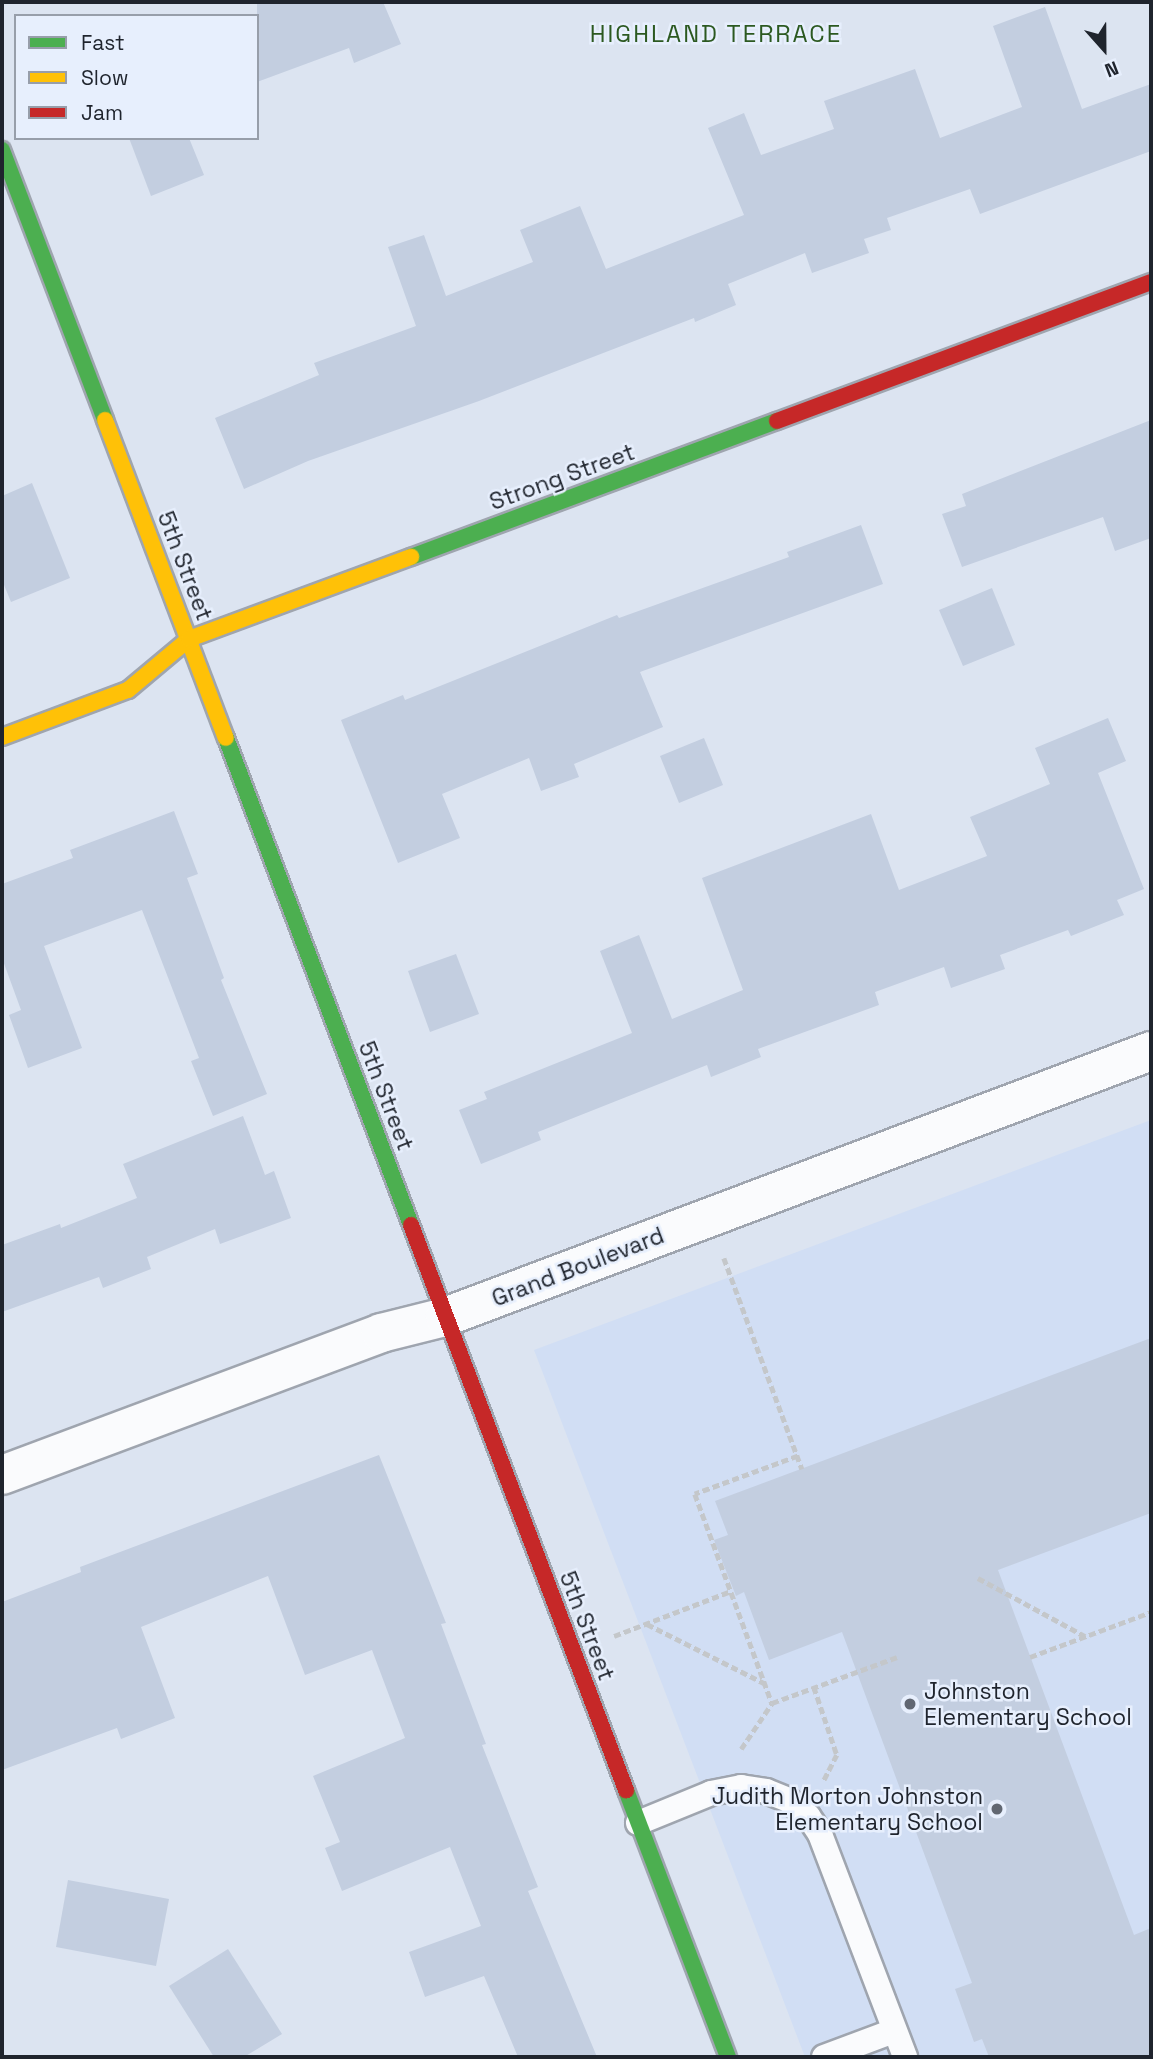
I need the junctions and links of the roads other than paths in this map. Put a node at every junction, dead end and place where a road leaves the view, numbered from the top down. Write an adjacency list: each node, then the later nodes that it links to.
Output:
1 (2, 150): 3 (street, 5th Street)
2 (1151, 282): 3 (street, Strong Street)
3 (189, 639): 4 (street, Strong Street); 6 (street, 5th Street)
4 (2, 737)
5 (1151, 1051): 6 (street, Grand Boulevard)
6 (445, 1317): 7 (street, Grand Boulevard); 8 (street, 5th Street)
7 (2, 1475)
8 (638, 1823): 9 (lane); 10 (street, 5th Street)
9 (894, 2031): 11 (lane); 12 (lane)
10 (728, 2057)
11 (824, 2057)
12 (905, 2057)

